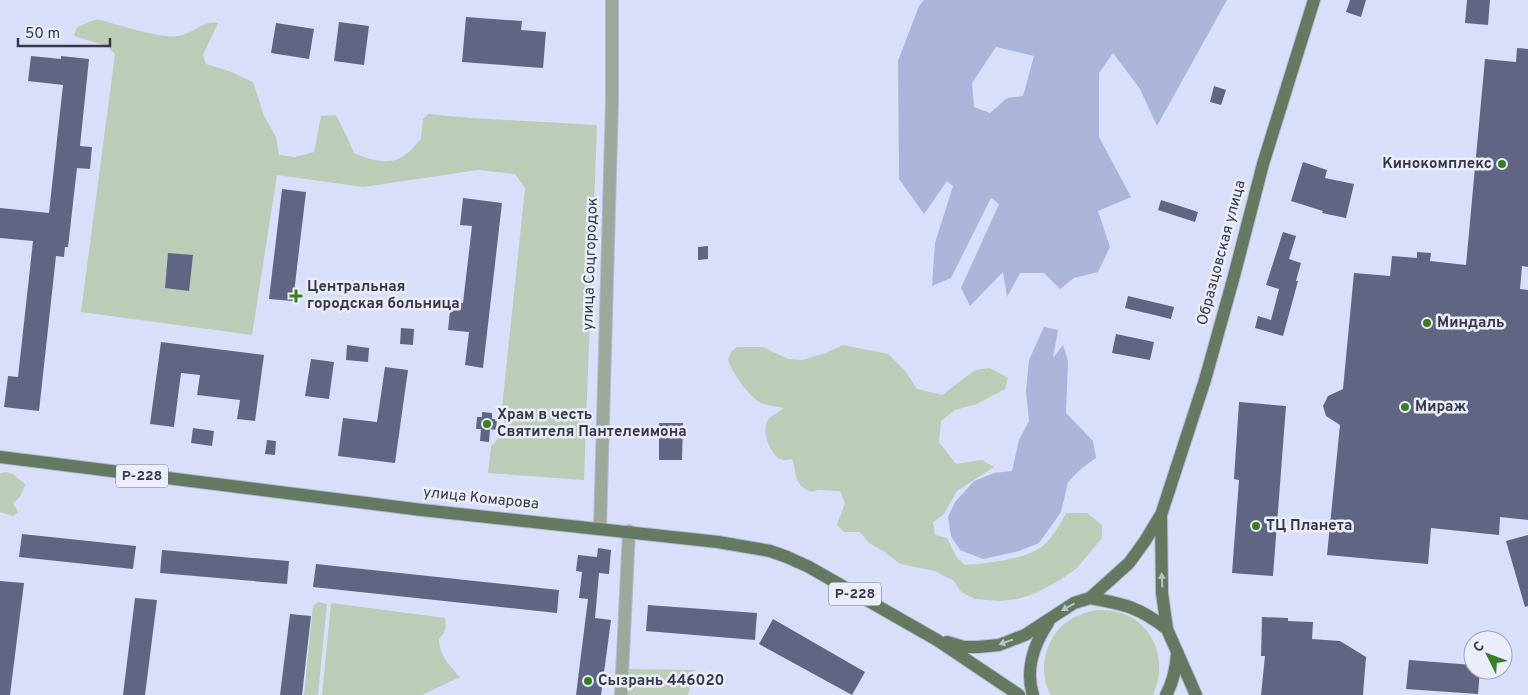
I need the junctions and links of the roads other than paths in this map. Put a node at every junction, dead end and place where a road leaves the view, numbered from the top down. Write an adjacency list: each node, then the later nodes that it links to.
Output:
1 (612, 0): 5 (street, улица Соцгородок)
2 (1314, 0): 4 (main road, Образцовская улица)
3 (0, 457): 5 (main road, улица Комарова / Р-228)
4 (1161, 514): 7 (main road); 9 (main road, one-way to 4)
5 (600, 528): 6 (main road, улица Комарова / Р-228)
6 (629, 531): 10 (main road, улица Комарова / Р-228); 12 (street)
7 (1090, 598): 8 (main road, Р-228, one-way to 8); 9 (main road)
8 (1049, 621): 10 (main road, Р-228, one-way to 10); 14 (main road, Р-228)
9 (1167, 629): 11 (main road)
10 (937, 640): 13 (main road, Р-228)
11 (1177, 653): 15 (main road); 16 (main road)
12 (621, 695)
13 (1019, 695)
14 (1033, 695)
15 (1166, 695)
16 (1196, 695)

